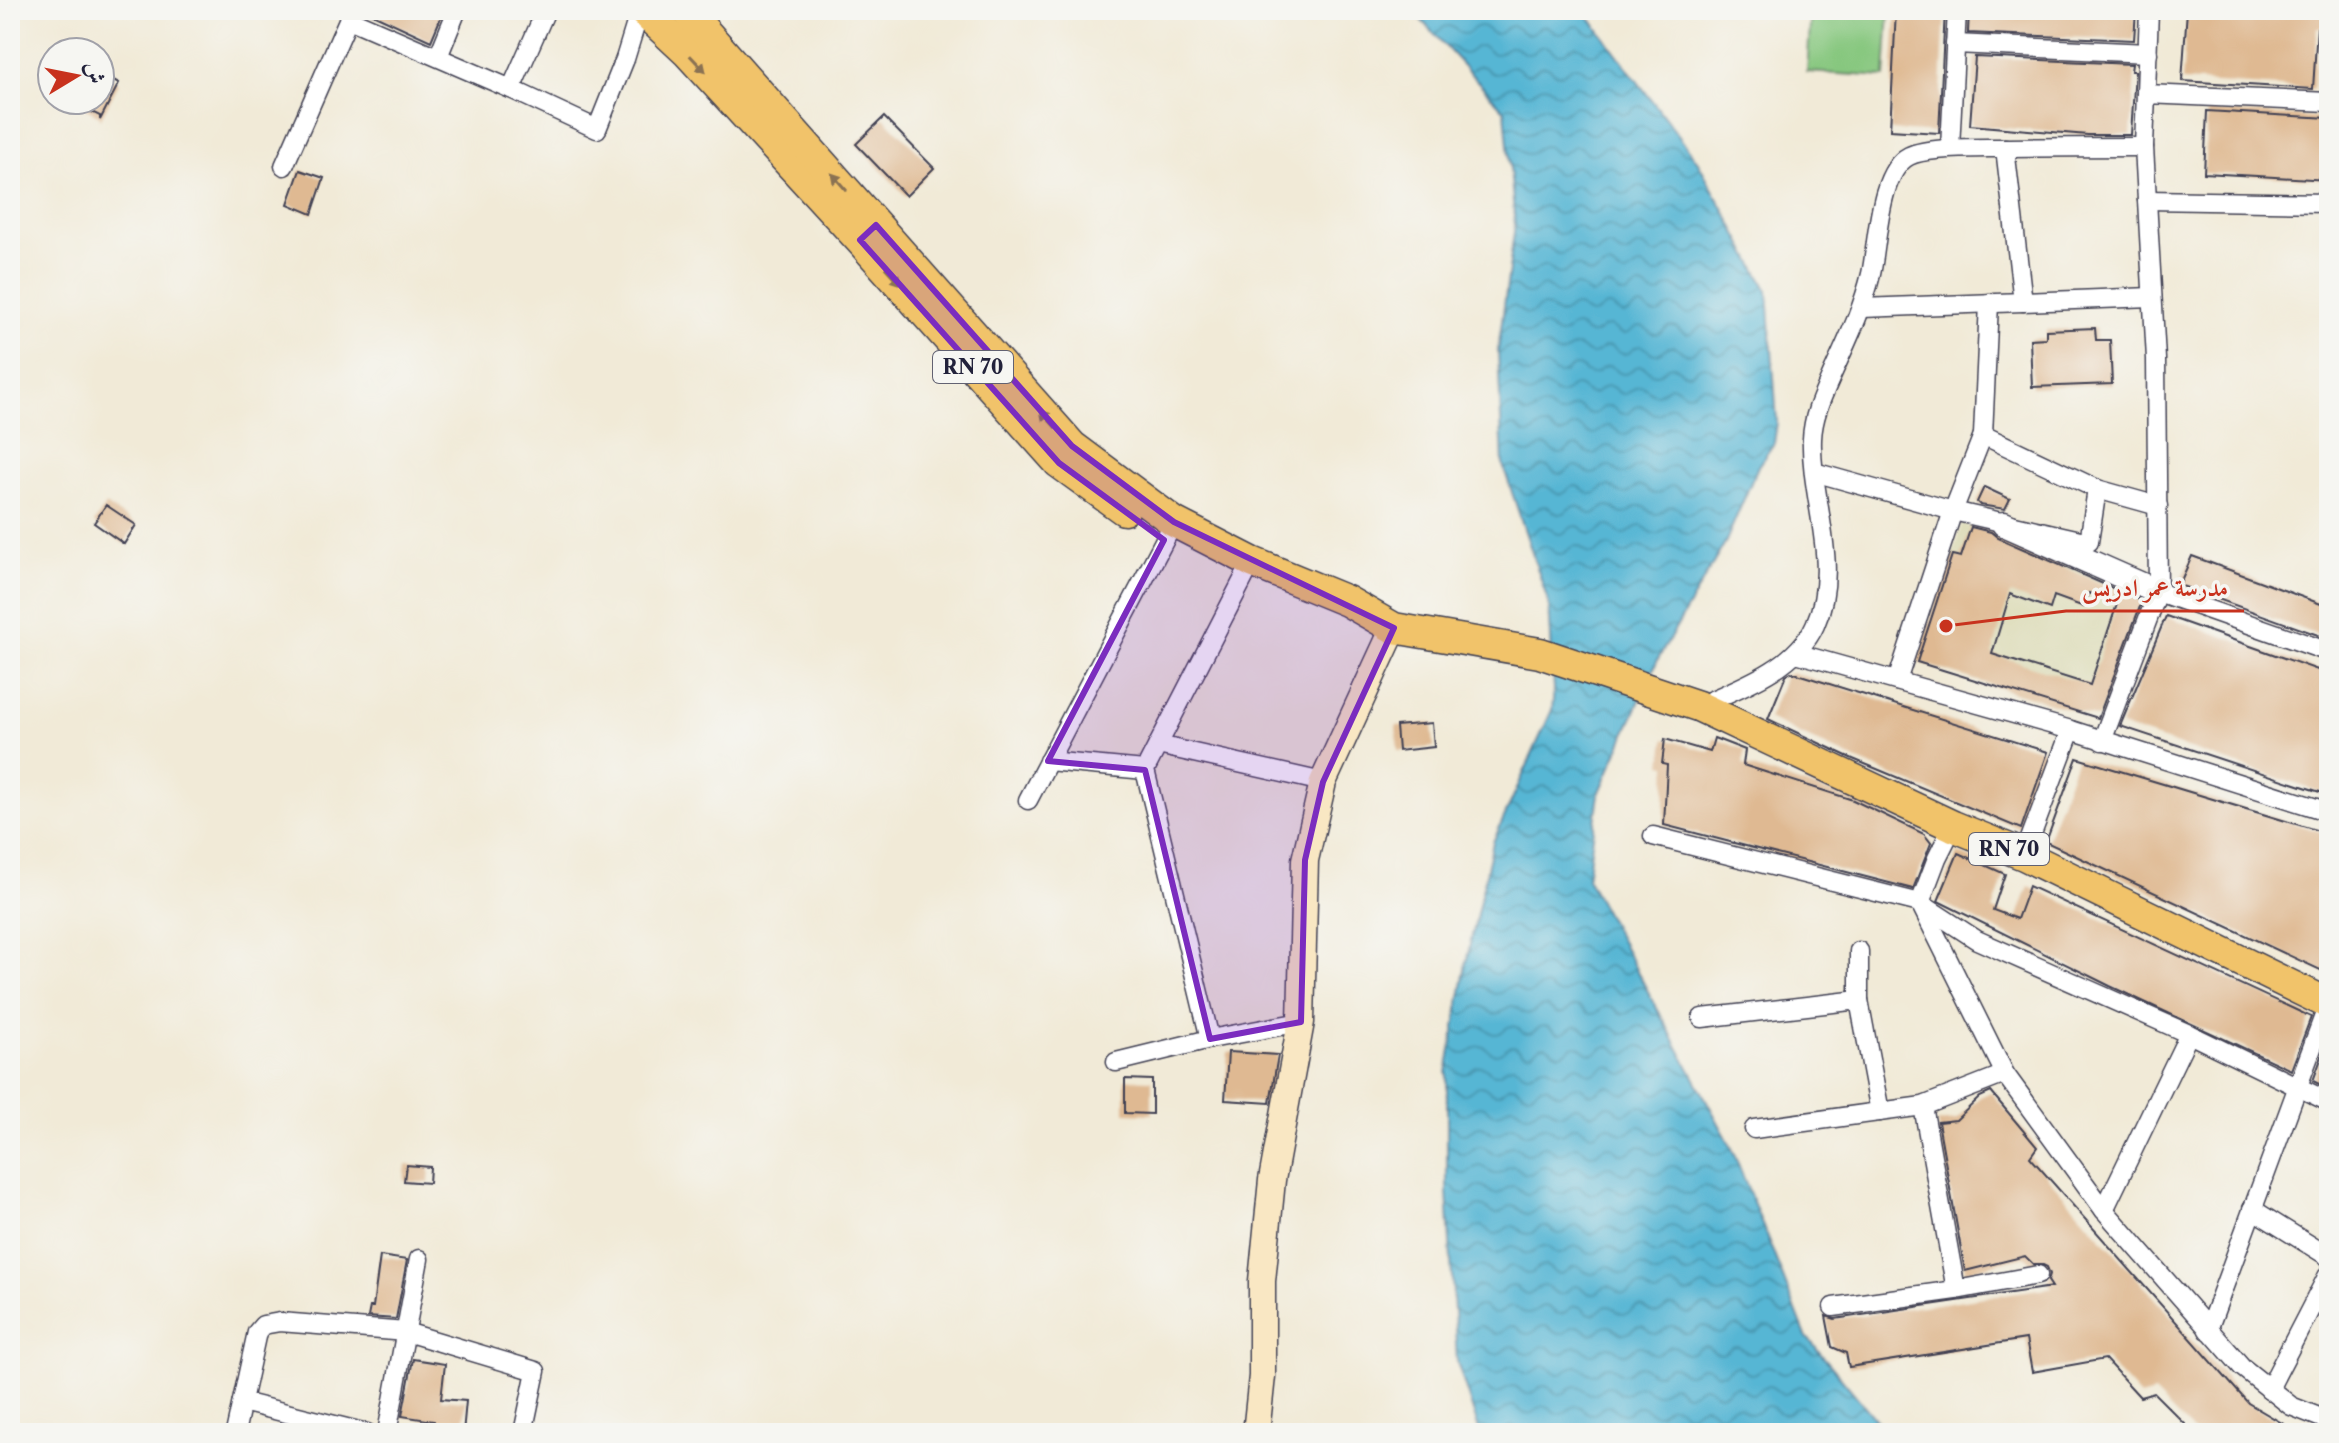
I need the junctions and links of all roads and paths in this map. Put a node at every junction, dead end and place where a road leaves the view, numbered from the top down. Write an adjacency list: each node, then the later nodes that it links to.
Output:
1 (457, 10): 10 (street)
2 (546, 10): 11 (street)
3 (641, 10): 11 (street); 20 (main road, RN 70, one-way to 20)
4 (686, 10): 20 (main road, RN 70, one-way to 4)
5 (1957, 10): 8 (street)
6 (2149, 10): 9 (street)
7 (351, 15): 10 (street); 17 (street)
8 (1955, 44): 9 (street); 15 (street)
9 (2148, 53): 12 (street)
10 (438, 57): 11 (street)
11 (511, 89)
12 (2146, 94): 13 (street); 14 (street)
13 (2329, 102)
14 (2144, 147): 16 (street); 18 (street)
15 (1950, 148): 16 (street); 24 (street)
16 (2005, 148): 22 (street)
17 (284, 166)
18 (2147, 200): 19 (street); 21 (street)
19 (2329, 203)
20 (868, 232): 31 (main road, RN 70)
21 (2152, 297): 22 (street); 28 (street)
22 (2023, 302): 23 (street)
23 (1989, 303): 24 (street); 25 (street)
24 (1862, 308): 26 (street)
25 (1983, 435): 27 (street); 29 (street)
26 (1814, 472): 29 (street); 36 (street)
27 (2097, 489): 28 (street); 30 (street)
28 (2158, 506): 33 (street)
29 (1953, 511): 30 (street); 37 (street)
30 (2004, 524): 33 (street)
31 (1169, 531): 32 (main road, RN 70); 42 (street)
32 (1247, 571): 34 (main road, RN 70); 41 (street)
33 (2158, 592): 35 (street); 40 (street)
34 (1384, 623): 38 (main road, RN 70); 44 (main road)
35 (2329, 652)
36 (1796, 653): 37 (street); 38 (street)
37 (1897, 681): 39 (street)
38 (1692, 704): 47 (main road, RN 70)
39 (2071, 730): 40 (street); 49 (street)
40 (2102, 741): 46 (street)
41 (1158, 745): 43 (street); 44 (street)
42 (1048, 761): 43 (street); 45 (street)
43 (1145, 770): 57 (street)
44 (1323, 782): 55 (main road)
45 (1028, 800)
46 (2329, 812)
47 (1953, 826): 49 (main road, RN 70); 50 (street)
48 (1653, 836): 50 (street)
49 (2024, 855): 53 (main road, RN 70)
50 (1920, 903): 56 (street); 59 (street)
51 (1859, 951): 52 (street)
52 (1859, 1000): 54 (street); 63 (street)
53 (2329, 1003): 60 (street)
54 (1702, 1018)
55 (1301, 1022): 57 (street); 82 (main road)
56 (2189, 1034): 60 (street); 66 (street)
57 (1210, 1039): 58 (street)
58 (1116, 1062)
59 (2005, 1074): 62 (street); 66 (street)
60 (2297, 1086): 61 (street); 65 (street)
61 (2329, 1102)
62 (1923, 1106): 63 (street); 71 (street)
63 (1880, 1112): 64 (street)
64 (1754, 1129)
65 (2252, 1209): 67 (street); 73 (street)
66 (2104, 1210): 73 (street)
67 (2329, 1257)
68 (419, 1259): 74 (street)
69 (2329, 1273): 75 (street)
70 (2038, 1275): 71 (street)
71 (1956, 1290): 72 (street)
72 (1833, 1307)
73 (2208, 1330): 75 (street)
74 (406, 1332): 76 (street); 80 (street); 81 (street)
75 (2269, 1389): 77 (street)
76 (242, 1402): 78 (street); 79 (street)
77 (2329, 1421)
78 (235, 1433)
79 (367, 1433)
80 (387, 1433)
81 (523, 1433)
82 (1256, 1433)

